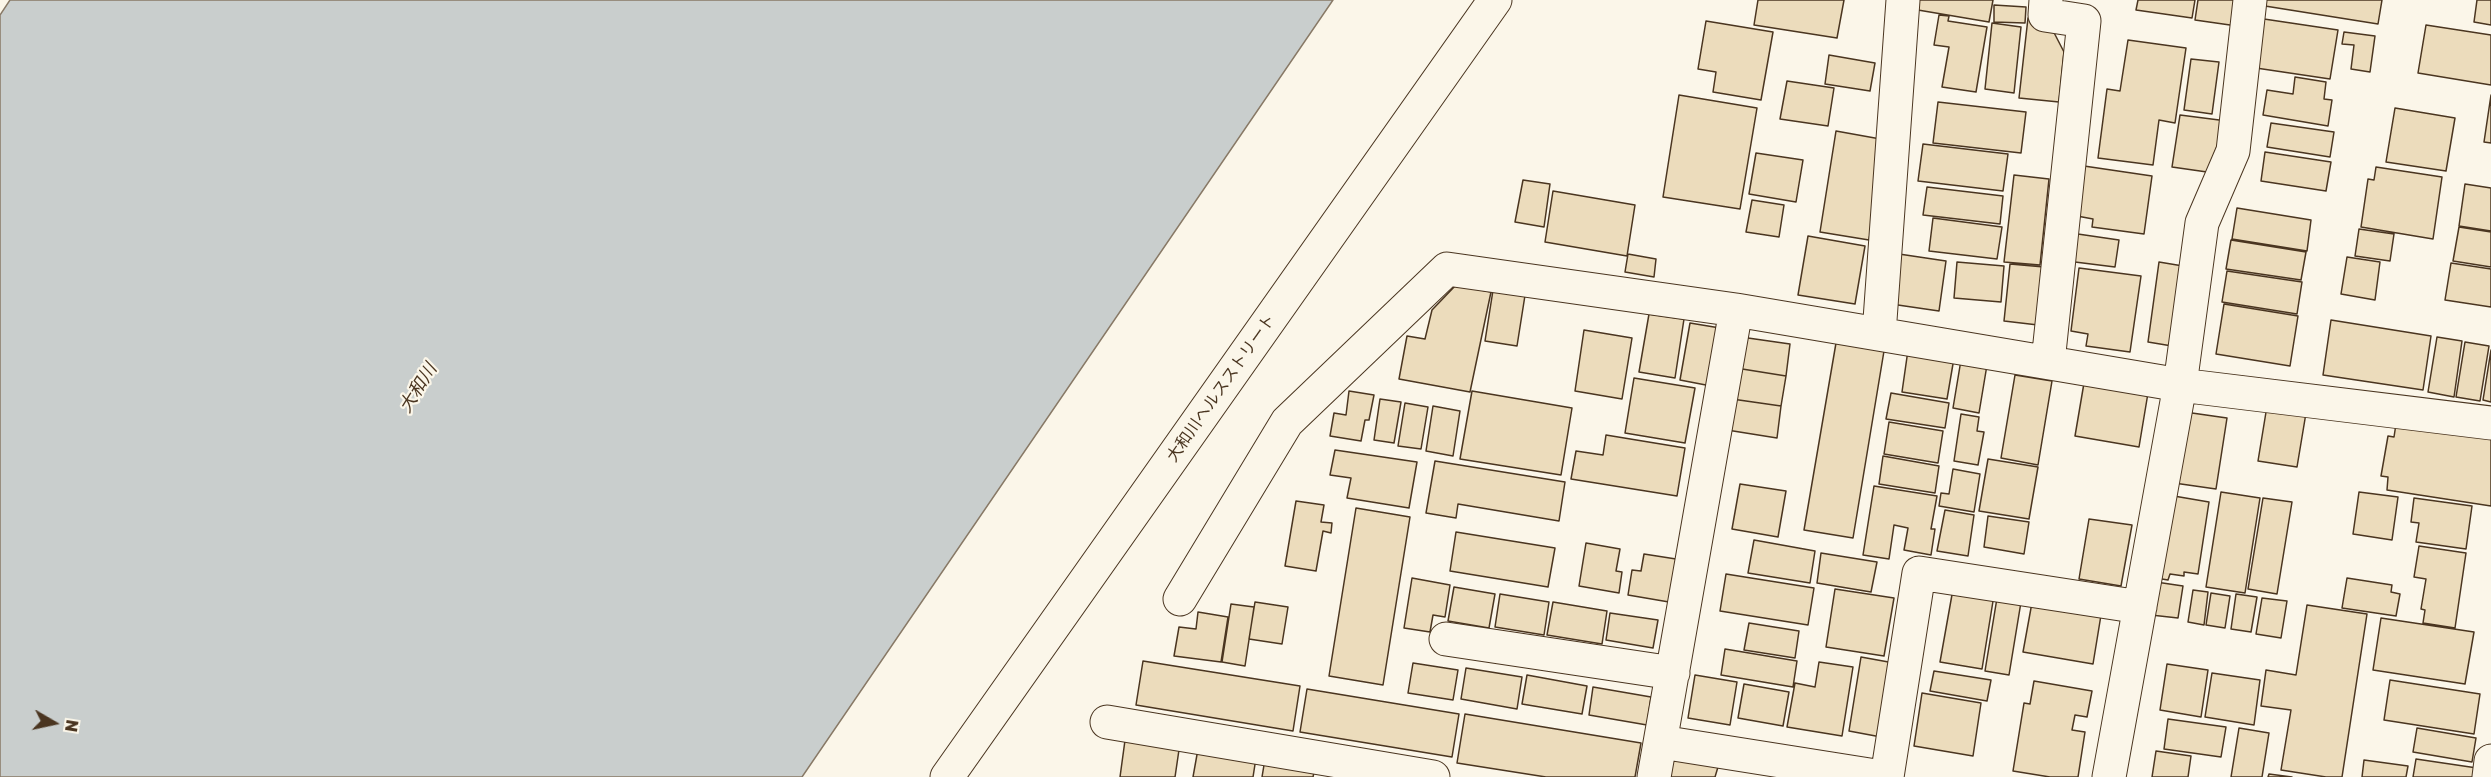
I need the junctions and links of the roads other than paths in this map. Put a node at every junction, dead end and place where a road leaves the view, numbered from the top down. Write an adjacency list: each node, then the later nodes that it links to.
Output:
1 (1495, 0): 17 (street, 大和川ヘルスストリート)
2 (1903, 0): 6 (street)
3 (2046, 0): 7 (street)
4 (2250, 0): 8 (street)
5 (1736, 310): 6 (street); 10 (street); 13 (street)
6 (1879, 334): 7 (street)
7 (2048, 362): 8 (street)
8 (2180, 385): 9 (street); 11 (street)
9 (2491, 423)
10 (1180, 599)
11 (2140, 607): 21 (street); 22 (street)
12 (1446, 639): 13 (street)
13 (1673, 673): 15 (street)
14 (1107, 722): 18 (street)
15 (1660, 742): 19 (street); 20 (street)
16 (2491, 761): 23 (street)
17 (947, 777)
18 (1434, 777)
19 (1653, 777)
20 (1882, 777)
21 (1887, 777)
22 (2109, 777)
23 (2489, 777)

